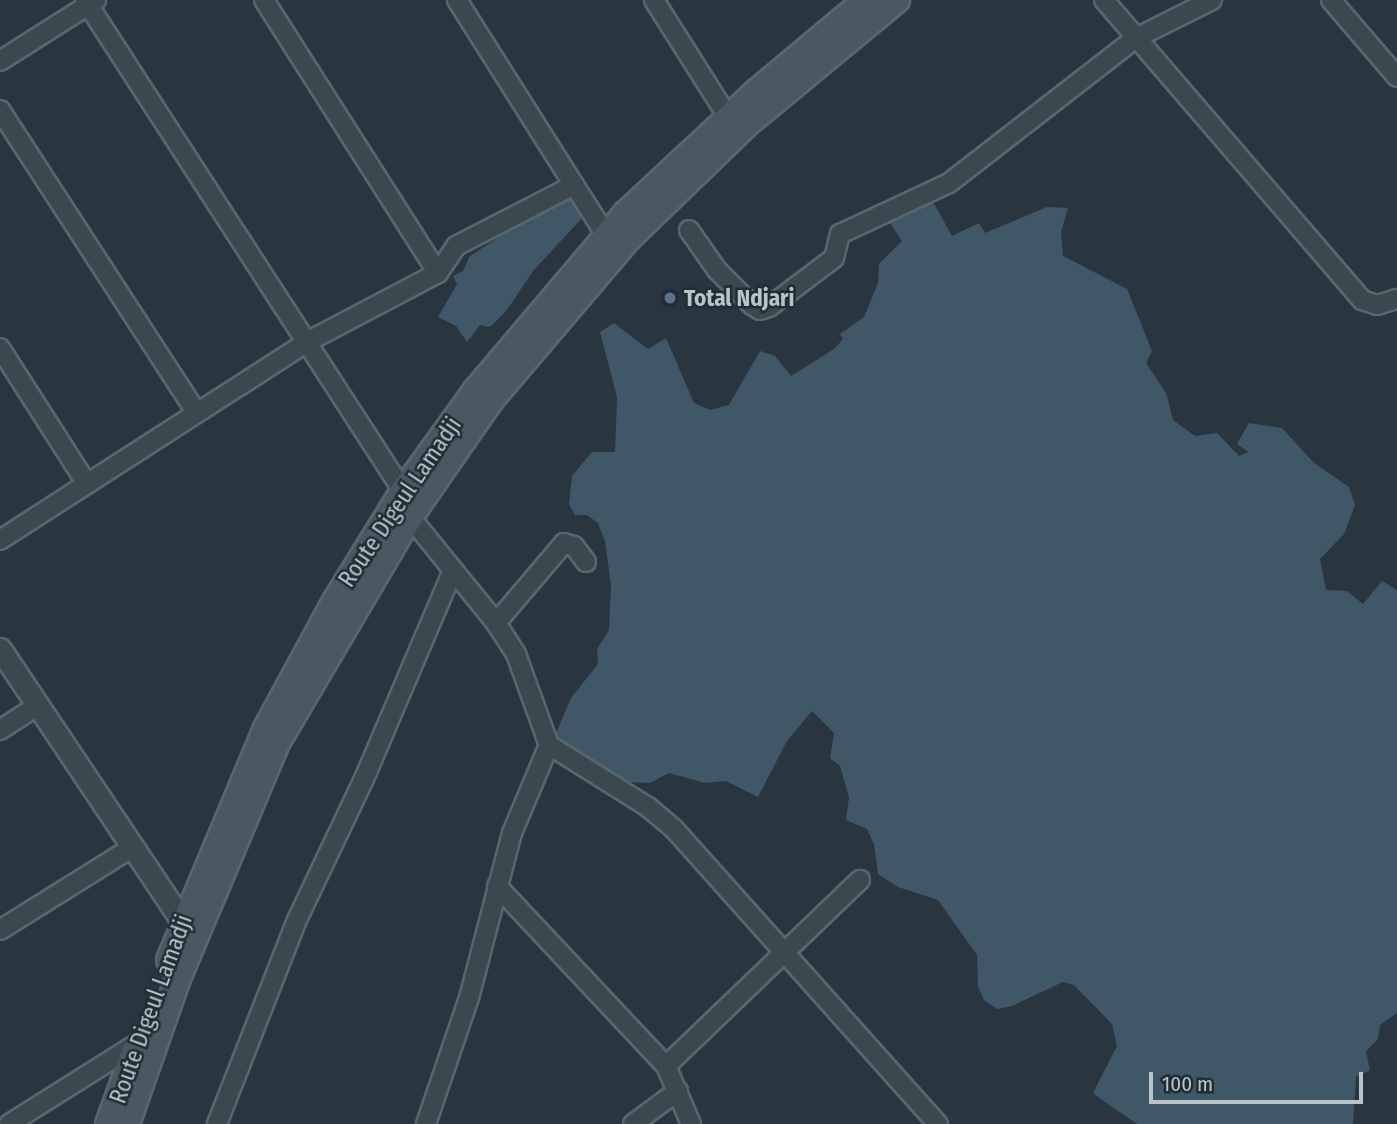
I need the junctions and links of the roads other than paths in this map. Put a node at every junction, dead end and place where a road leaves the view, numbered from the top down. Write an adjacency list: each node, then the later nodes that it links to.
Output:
1 (264, 0): 18 (street)
2 (457, 0): 15 (street)
3 (654, 0): 14 (street)
4 (897, 0): 25 (main road)
5 (1104, 0): 10 (street)
6 (1212, 0): 10 (street)
7 (1331, 0): 12 (street)
8 (89, 2): 11 (street); 20 (street)
9 (851, 5): 14 (main road, Route Digeul Lamadji)
10 (1136, 38): 16 (street); 19 (street)
11 (0, 61)
12 (1397, 78)
13 (0, 110): 22 (street)
14 (728, 117): 17 (main road, Route Digeul Lamadji)
15 (574, 185): 17 (street); 18 (street)
16 (689, 230)
17 (606, 235): 24 (main road, Route Digeul Lamadji)
18 (438, 273): 20 (street)
19 (1397, 299)
20 (307, 342): 22 (street); 24 (street)
21 (0, 348): 23 (street)
22 (197, 413): 23 (street)
23 (87, 484): 26 (street)
24 (403, 491): 37 (main road, Route Digeul Lamadji)
25 (410, 516): 28 (street); 45 (main road)
26 (0, 540)
27 (586, 562): 29 (street)
28 (453, 570): 29 (street); 46 (street)
29 (496, 623): 33 (street)
30 (0, 649): 31 (street)
31 (37, 706): 32 (street); 34 (street)
32 (0, 730)
33 (549, 745): 36 (street); 39 (street)
34 (131, 848): 37 (street); 38 (street)
35 (860, 880): 39 (street)
36 (497, 886): 41 (street); 47 (street)
37 (183, 922): 40 (main road, Route Digeul Lamadji)
38 (0, 930)
39 (784, 956): 41 (street); 50 (street)
40 (138, 1043): 43 (street); 44 (main road, Route Digeul Lamadji)
41 (666, 1066): 42 (street)
42 (678, 1091): 48 (street); 49 (street)
43 (9, 1124)
44 (108, 1124)
45 (127, 1124)
46 (217, 1124)
47 (426, 1124)
48 (632, 1124)
49 (691, 1124)
50 (937, 1124)

